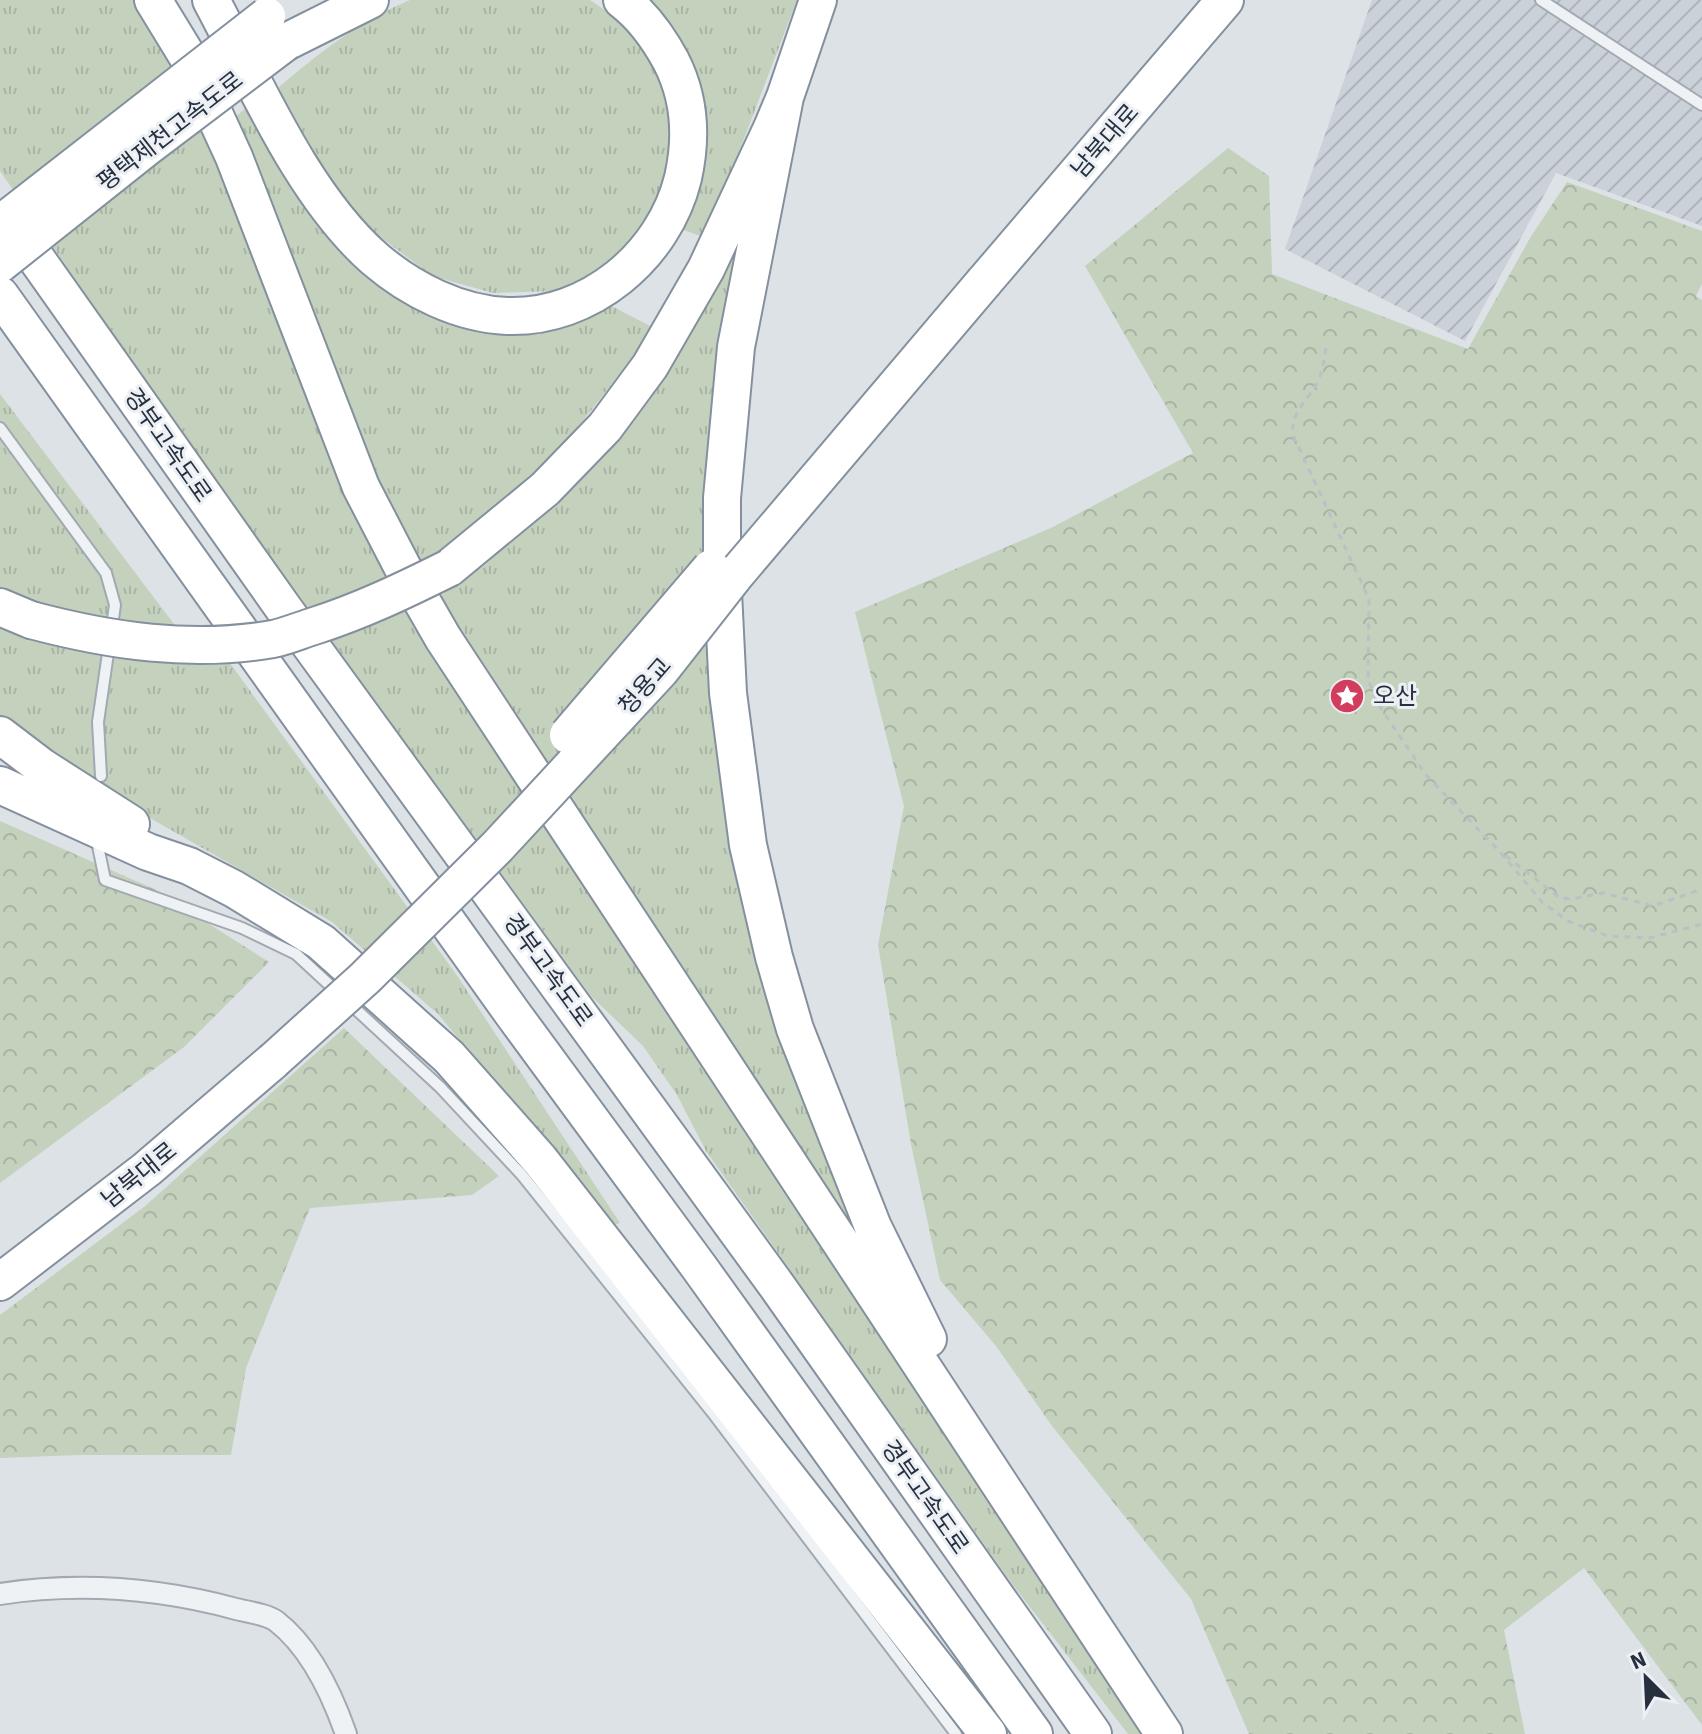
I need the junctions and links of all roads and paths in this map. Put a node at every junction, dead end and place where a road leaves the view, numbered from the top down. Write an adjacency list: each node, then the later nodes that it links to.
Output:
1 (153, 0): 32 (highway)
2 (211, 0): 5 (highway)
3 (341, 0): 10 (highway, 평택제천고속도로)
4 (370, 0): 10 (highway)
5 (622, 0)
6 (818, 0): 11 (highway)
7 (1198, 0): 16 (highway, 남북대로)
8 (1225, 0): 16 (highway, 남북대로)
9 (1541, 0): 12 (lane)
10 (280, 19): 14 (highway, 평택제천고속도로, bridge); 15 (highway, 평택제천고속도로, bridge)
11 (785, 97): 20 (highway, bridge); 32 (highway)
12 (1702, 105)
13 (0, 208): 38 (highway, 경부고속도로)
14 (0, 224)
15 (0, 264)
16 (976, 276): 29 (highway, 청용교, bridge)
17 (0, 295): 37 (highway, 경부고속도로)
18 (1326, 348): 25 (path)
19 (0, 428): 22 (lane)
20 (15, 613)
21 (0, 735): 26 (highway)
22 (101, 776)
23 (0, 785): 26 (highway)
24 (97, 841): 35 (lane)
25 (1500, 852): 27 (path); 28 (path)
26 (189, 866): 36 (highway)
27 (1702, 889)
28 (1702, 924)
29 (267, 1054): 30 (highway, 남북대로); 31 (highway, 남북대로)
30 (0, 1257)
31 (0, 1282)
32 (1059, 1570): 39 (highway)
33 (0, 1594): 34 (street)
34 (346, 1734)
35 (956, 1734)
36 (988, 1734)
37 (1034, 1734)
38 (1093, 1734)
39 (1164, 1734)

